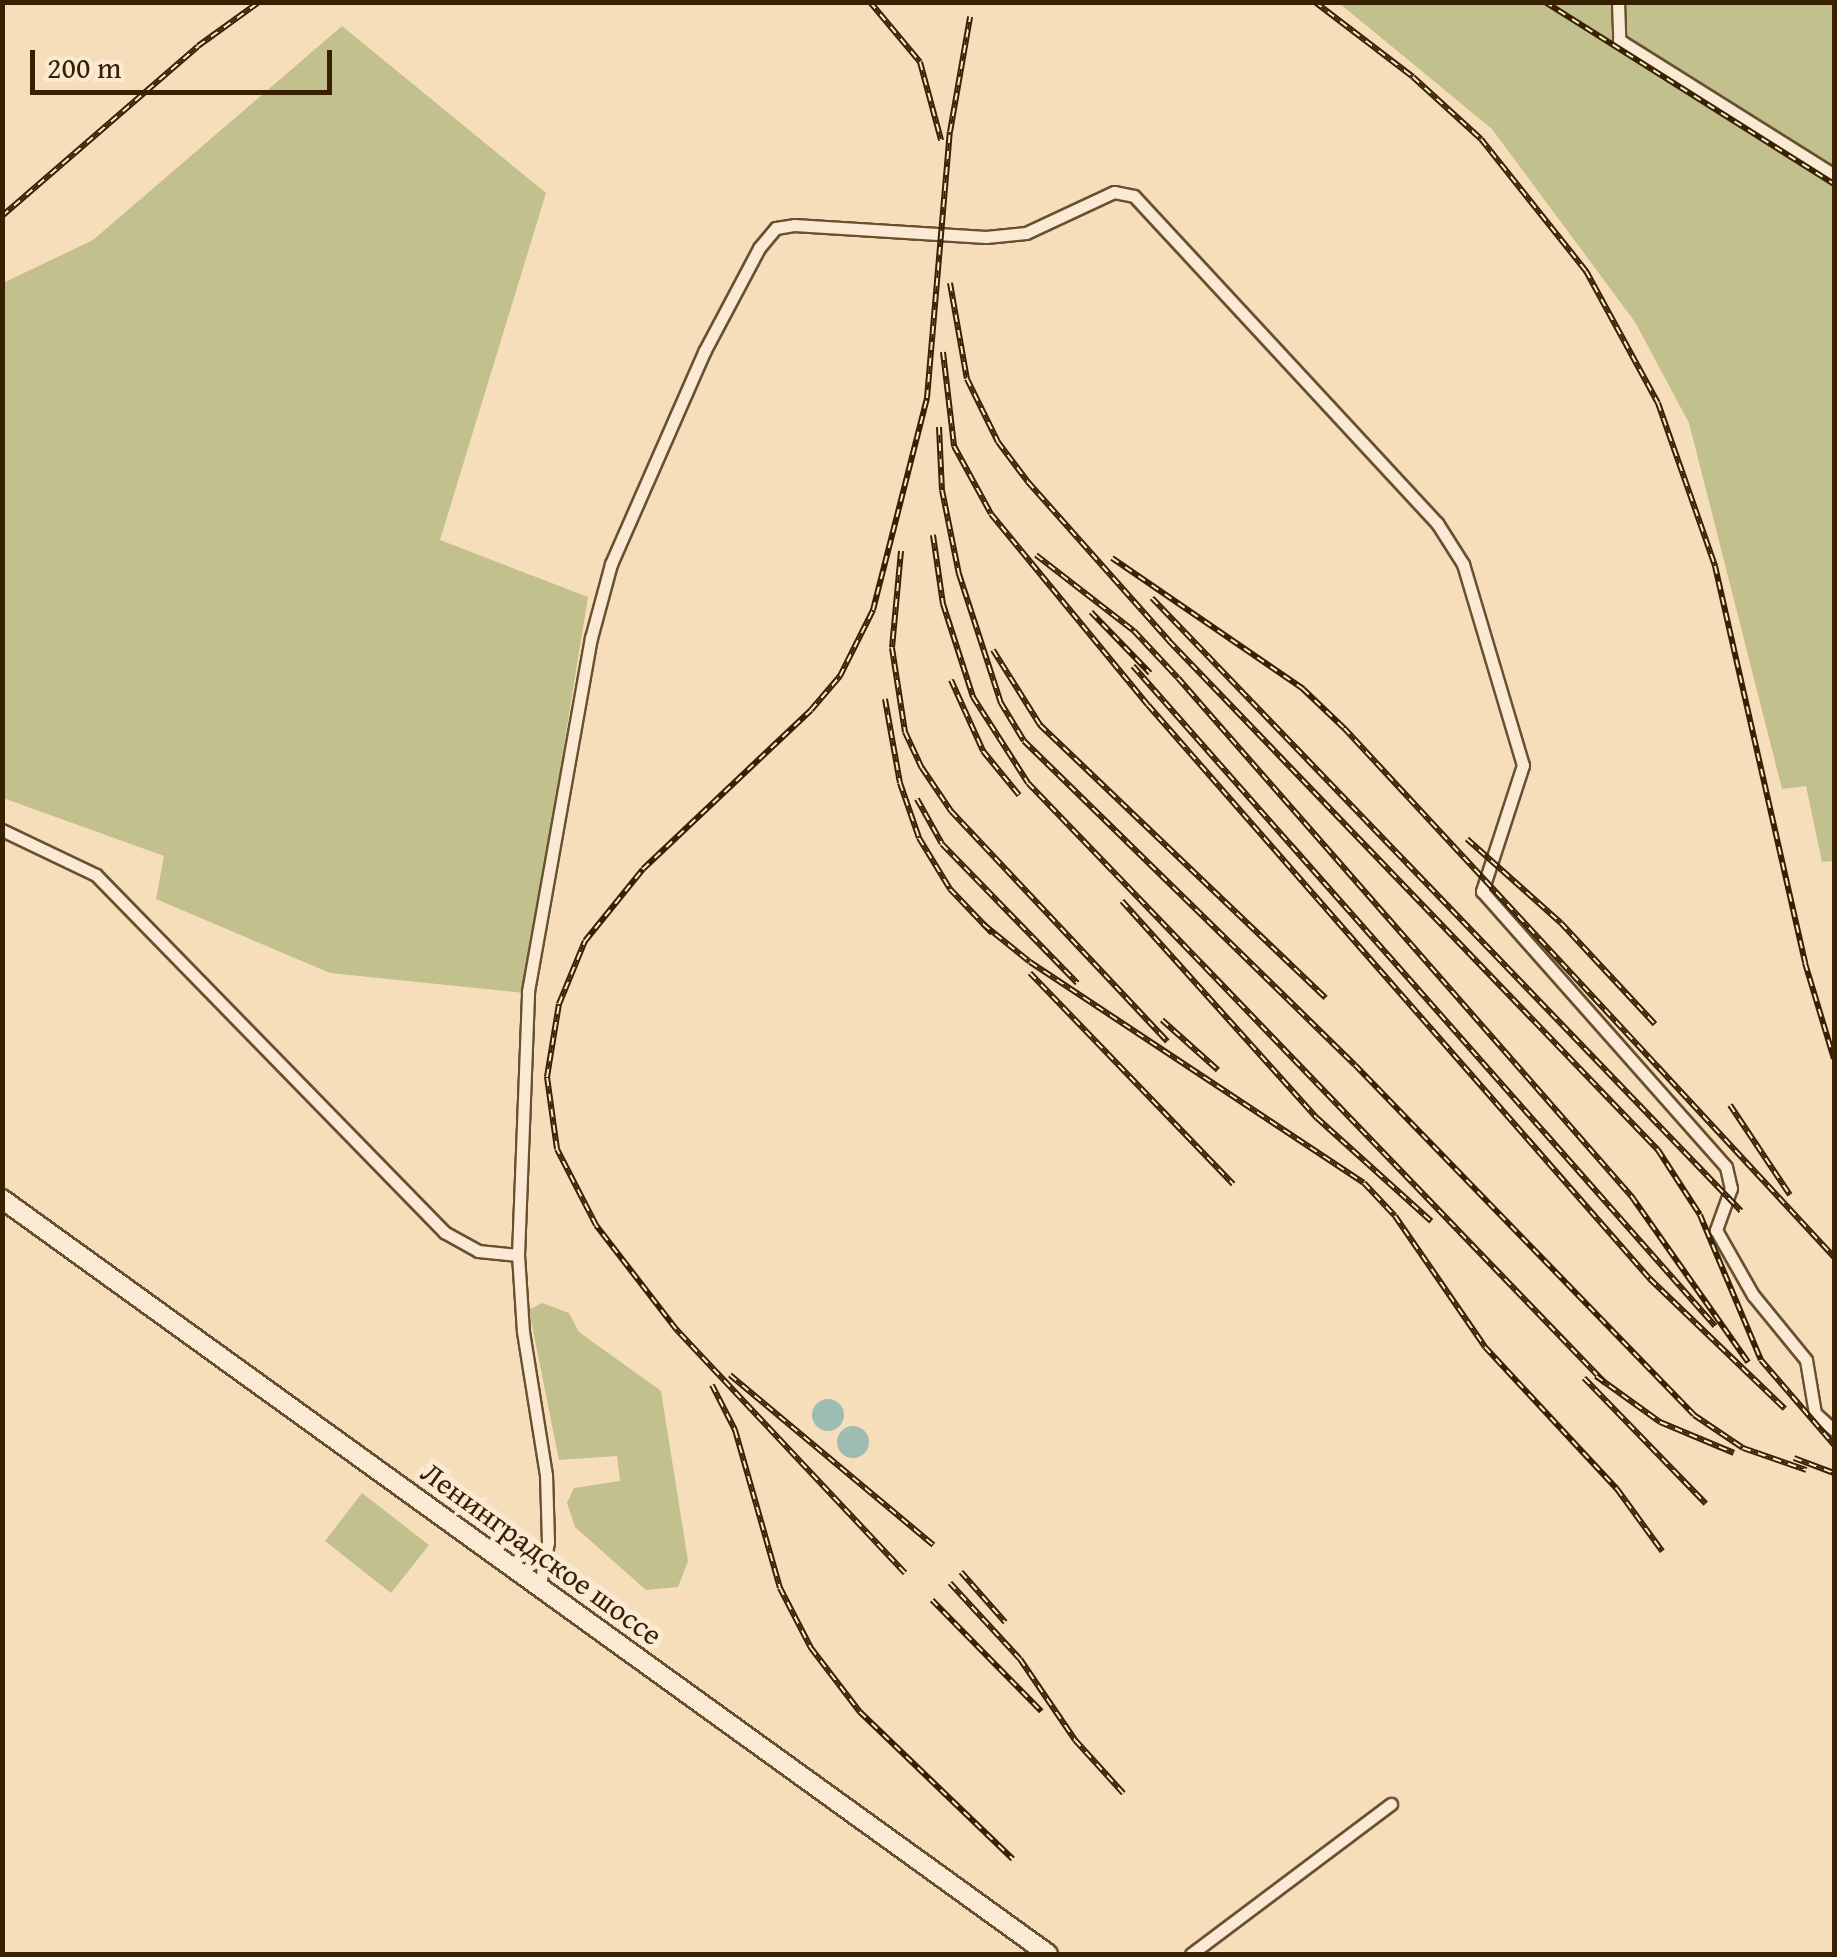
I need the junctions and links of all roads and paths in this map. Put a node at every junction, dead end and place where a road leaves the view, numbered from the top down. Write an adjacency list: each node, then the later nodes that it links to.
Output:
1 (1618, 2): 2 (street)
2 (1834, 175)
3 (2, 830): 5 (street)
4 (2, 1199): 7 (main road, Ленинградское шоссе)
5 (518, 1255): 6 (street); 7 (street)
6 (1834, 1430)
7 (540, 1584): 9 (main road, Ленинградское шоссе)
8 (1391, 1804): 10 (street)
9 (1048, 1954)
10 (1192, 1954)

